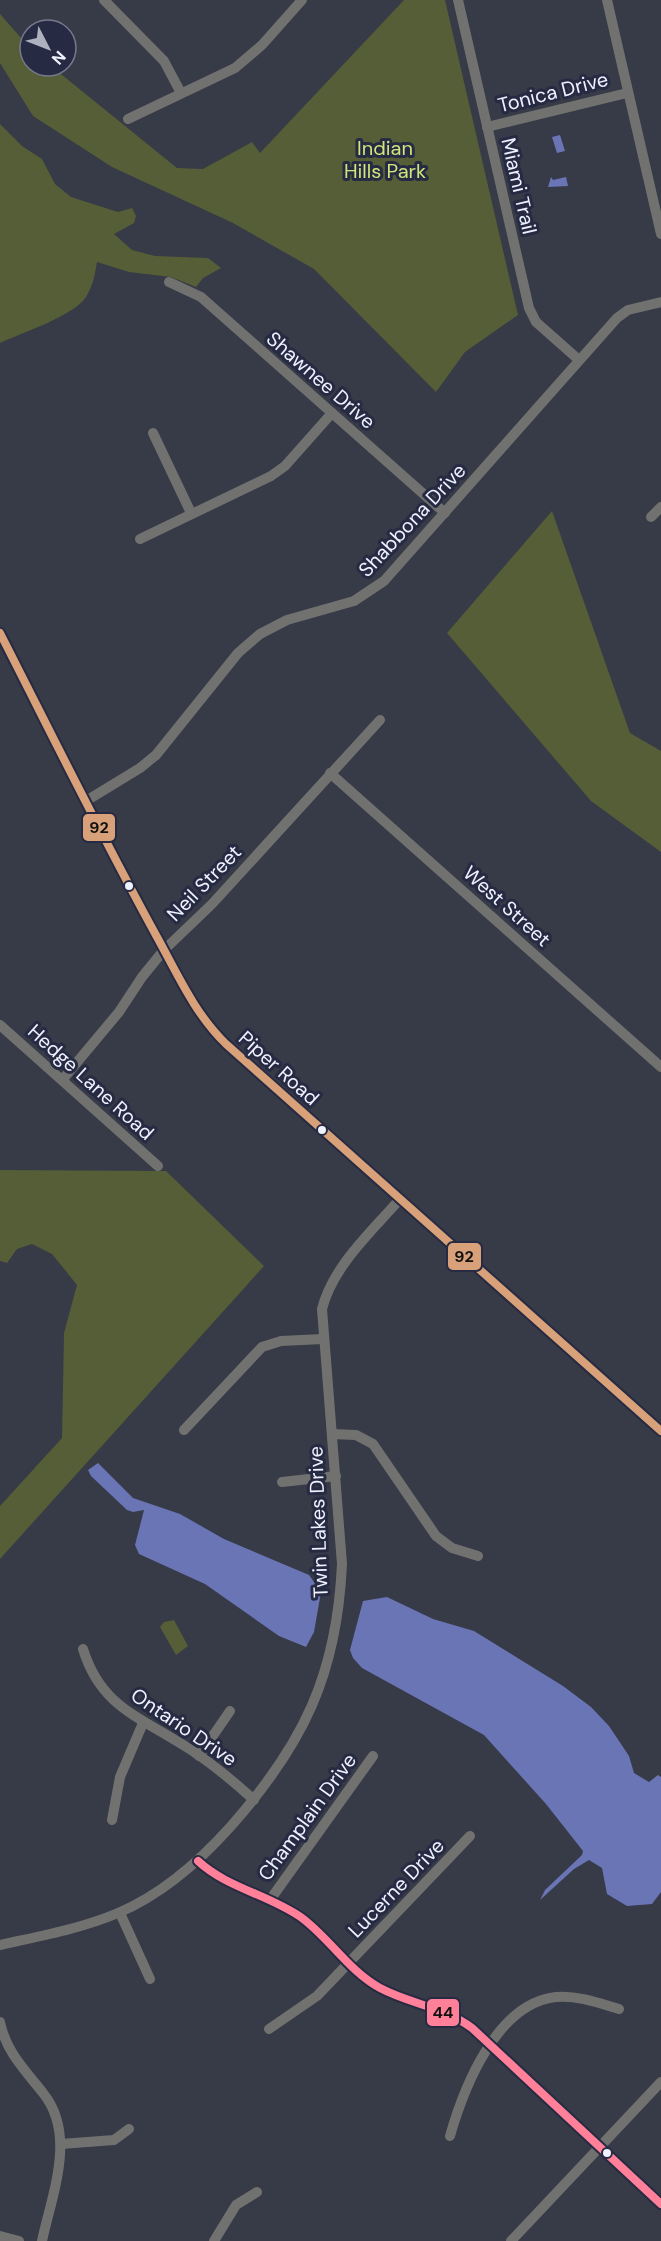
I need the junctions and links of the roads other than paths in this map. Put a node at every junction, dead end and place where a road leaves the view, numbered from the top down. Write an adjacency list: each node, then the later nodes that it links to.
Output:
1 (104, 0): 5 (street)
2 (458, 0): 8 (street, Miami Trail)
3 (607, 0): 6 (street)
4 (294, 3): 5 (street)
5 (181, 93): 7 (street)
6 (627, 93): 8 (street, Tonica Drive); 9 (street)
7 (128, 119)
8 (487, 127): 13 (street, Miami Trail)
9 (660, 222): 10 (street)
10 (661, 234)
11 (169, 282): 14 (street, Shawnee Drive)
12 (661, 302): 13 (street, Shabbona Drive)
13 (579, 360): 18 (street, Shabbona Drive)
14 (332, 413): 17 (street); 18 (street, Shawnee Drive)
15 (153, 433): 17 (street)
16 (661, 507): 19 (street)
17 (191, 513): 20 (street)
18 (445, 513): 24 (street, Shabbona Drive)
19 (651, 517)
20 (140, 539)
21 (0, 633): 24 (street, Piper Road)
22 (380, 720): 23 (street, Neil Street)
23 (330, 773): 25 (street, Neil Street); 27 (street, West Street)
24 (86, 801): 25 (street, Piper Road)
25 (164, 950): 28 (street, Neil Street); 30 (street, Piper Road)
26 (0, 1025): 28 (street, Hedge Lane Road)
27 (661, 1067)
28 (63, 1079): 29 (street, Hedge Lane Road)
29 (158, 1166)
30 (400, 1199): 31 (street, Twin Lakes Drive); 33 (street, Piper Road)
31 (323, 1339): 32 (street); 34 (street, Twin Lakes Drive)
32 (184, 1430)
33 (661, 1431)
34 (332, 1434): 35 (street, Twin Lakes Drive); 37 (street)
35 (336, 1476): 36 (street); 43 (street, Twin Lakes Drive)
36 (282, 1482)
37 (478, 1556)
38 (83, 1649): 40 (street, Ontario Drive)
39 (230, 1711): 41 (street)
40 (143, 1723): 41 (street, Ontario Drive); 44 (street)
41 (199, 1756): 43 (street, Ontario Drive)
42 (373, 1756): 47 (street, Champlain Drive)
43 (254, 1800): 46 (street, Twin Lakes Drive)
44 (112, 1820)
45 (470, 1836): 50 (street, Lucerne Drive)
46 (198, 1862): 47 (street); 48 (street, Twin Lakes Drive)
47 (270, 1900): 50 (street)
48 (120, 1912): 49 (street, Twin Lakes Drive); 51 (street)
49 (0, 1945)
50 (348, 1964): 54 (street, Lucerne Drive); 55 (street)
51 (150, 1979)
52 (619, 2009): 55 (street)
53 (0, 2022): 59 (street)
54 (269, 2029)
55 (490, 2044): 58 (street); 60 (street)
56 (661, 2082): 60 (street)
57 (129, 2129): 59 (street)
58 (450, 2136)
59 (61, 2144): 65 (street)
60 (599, 2148): 62 (street); 67 (street)
61 (257, 2192): 66 (street)
62 (661, 2204)
63 (0, 2235): 64 (street)
64 (19, 2241)
65 (42, 2241)
66 (214, 2241)
67 (511, 2241)

